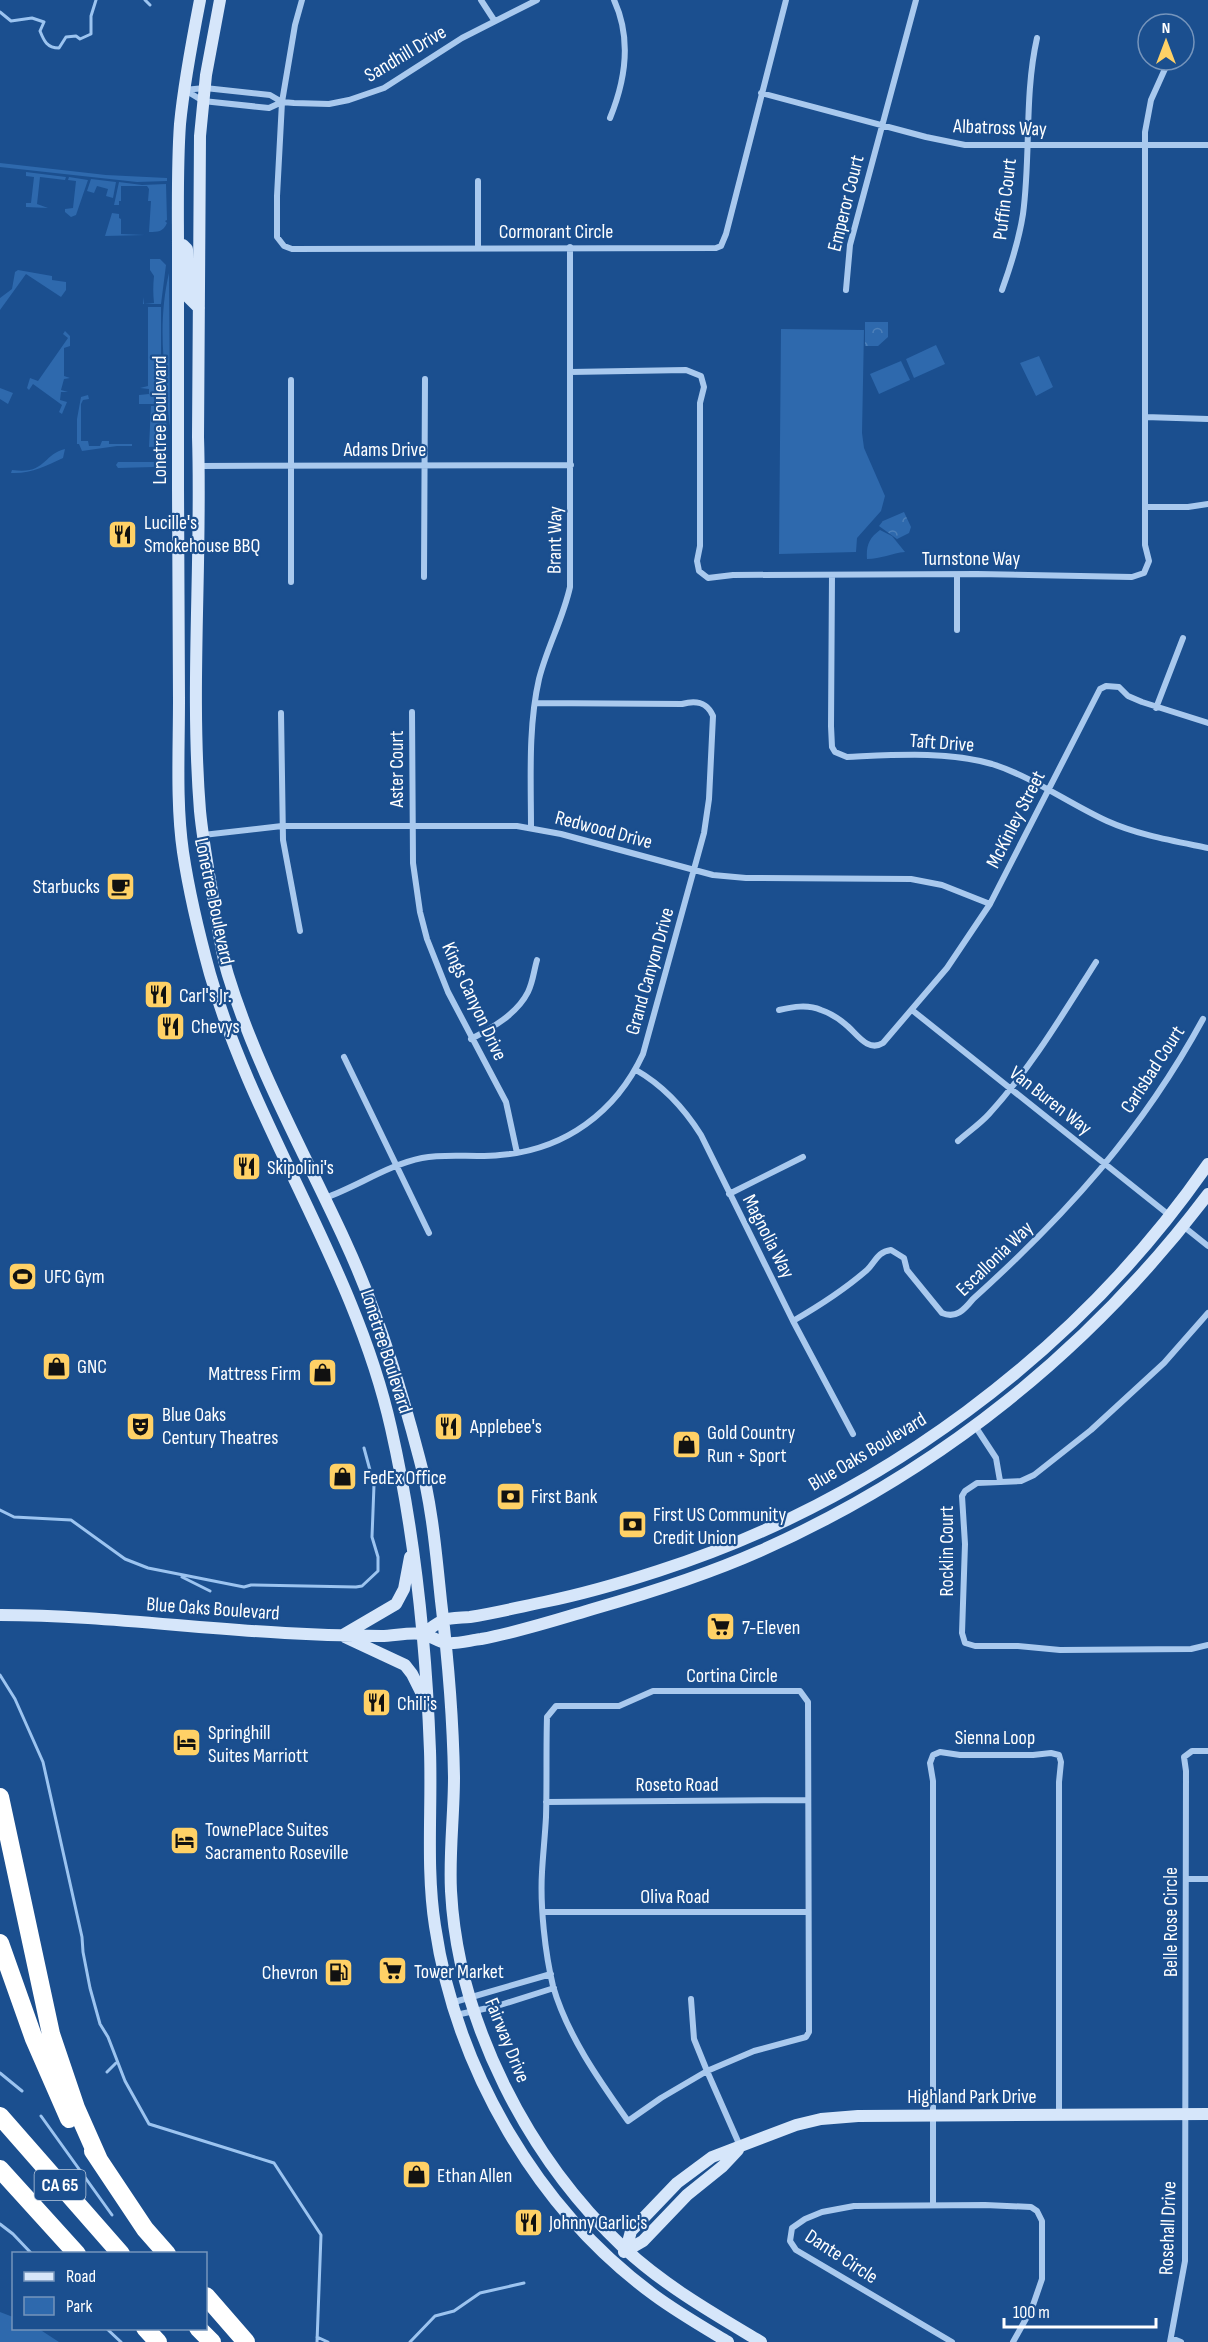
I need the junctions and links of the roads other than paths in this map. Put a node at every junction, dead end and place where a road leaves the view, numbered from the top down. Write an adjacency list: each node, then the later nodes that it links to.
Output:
1 (200, 0): 13 (main road, Lonetree Boulevard)
2 (220, 0): 12 (main road, Lonetree Boulevard)
3 (302, 0): 16 (street)
4 (481, 0): 9 (street)
5 (537, 0): 9 (street, Sandhill Drive)
6 (614, 0): 17 (street)
7 (786, 0): 14 (street, Cormorant Circle)
8 (916, 0): 18 (street, Emperor Court)
9 (494, 20): 16 (street, Sandhill Drive)
10 (1037, 38): 21 (street, Puffin Court)
11 (1163, 72): 19 (street, Turnstone Way)
12 (205, 88): 13 (street, Sandhill Drive); 15 (main road, Lonetree Boulevard); 16 (street, Sandhill Drive)
13 (184, 90): 15 (street, Sandhill Drive); 23 (main road, Lonetree Boulevard)
14 (761, 93): 18 (street, Albatross Way); 24 (street, Cormorant Circle)
15 (203, 101): 16 (street, Sandhill Drive); 28 (main road, Lonetree Boulevard)
16 (282, 102): 25 (street, Cormorant Circle)
17 (610, 118)
18 (882, 126): 21 (street, Albatross Way); 26 (street, Emperor Court)
19 (1144, 145): 20 (street, Albatross Way); 21 (street, Albatross Way); 32 (street, Turnstone Way)
20 (1208, 145)
21 (1027, 146): 27 (street, Puffin Court)
22 (478, 181): 25 (street)
23 (178, 246): 28 (main road, Lonetree Boulevard); 34 (main road, Lonetree Boulevard)
24 (570, 247): 25 (street, Cormorant Circle); 29 (street, Brant Way)
25 (478, 248)
26 (846, 290)
27 (1002, 290)
28 (199, 309): 37 (main road, Lonetree Boulevard)
29 (570, 372): 36 (street, Brant Way); 42 (street, Turnstone Way)
30 (426, 379): 35 (street)
31 (291, 380): 38 (street)
32 (1145, 417): 33 (street); 40 (street, Turnstone Way)
33 (1208, 419)
34 (178, 465): 37 (main road); 57 (main road, Lonetree Boulevard)
35 (425, 465): 36 (street, Adams Drive); 38 (street, Adams Drive); 43 (street)
36 (571, 465): 47 (street, Brant Way)
37 (199, 466): 38 (street, Adams Drive); 56 (main road, Lonetree Boulevard)
38 (291, 466): 44 (street)
39 (1208, 504): 40 (street)
40 (1145, 507): 41 (street, Turnstone Way)
41 (957, 574): 42 (street, Turnstone Way); 45 (street)
42 (832, 575): 52 (street, Taft Drive)
43 (424, 577)
44 (291, 582)
45 (957, 630)
46 (1183, 639): 48 (street)
47 (535, 703): 55 (street, Brant Way); 59 (street, Grand Canyon Drive)
48 (1156, 708): 51 (street, McKinley Street); 52 (street, McKinley Street)
49 (412, 712): 53 (street, Aster Court)
50 (281, 713): 54 (street)
51 (1208, 723)
52 (1048, 789): 58 (street, Taft Drive); 60 (street, McKinley Street)
53 (413, 825): 54 (street, Redwood Drive); 55 (street, Redwood Drive); 67 (street, Kings Canyon Drive)
54 (282, 826): 56 (street, Redwood Drive); 61 (street)
55 (531, 828): 59 (street, Redwood Drive)
56 (203, 836): 57 (main road); 79 (main road, Lonetree Boulevard)
57 (182, 838): 80 (main road, Lonetree Boulevard)
58 (1208, 848)
59 (694, 871): 60 (street, Redwood Drive); 69 (street, Grand Canyon Drive)
60 (990, 904): 65 (street, McKinley Street)
61 (300, 931)
62 (537, 960): 67 (street)
63 (1096, 962): 70 (street)
64 (779, 1010): 65 (street, McKinley Street)
65 (912, 1010): 70 (street, Van Buren Way)
66 (1203, 1019): 75 (street, Carlsbad Court)
67 (471, 1039): 72 (street, Kings Canyon Drive)
68 (344, 1057): 76 (street)
69 (636, 1070): 72 (street, Grand Canyon Drive); 77 (street, Magnolia Way)
70 (1010, 1089): 71 (street); 75 (street, Van Buren Way)
71 (958, 1141)
72 (517, 1153): 76 (street, Grand Canyon Drive)
73 (803, 1157): 77 (street)
74 (1208, 1164): 81 (main road, Blue Oaks Boulevard)
75 (1105, 1165): 81 (street, Van Buren Way); 86 (street, Escallonia Way)
76 (396, 1166): 79 (street, Grand Canyon Drive); 83 (street)
77 (729, 1194): 86 (street, Magnolia Way)
78 (1208, 1194): 82 (main road, Blue Oaks Boulevard)
79 (324, 1198): 80 (main road); 92 (main road, Lonetree Boulevard)
80 (308, 1207): 90 (main road, Lonetree Boulevard)
81 (1169, 1215): 82 (main road); 92 (main road, Blue Oaks Boulevard)
82 (1183, 1226): 84 (street); 87 (main road, Blue Oaks Boulevard)
83 (429, 1233)
84 (1208, 1246)
85 (1208, 1313): 89 (street, Rocklin Court)
86 (793, 1320): 88 (street, Magnolia Way)
87 (975, 1426): 89 (street); 95 (main road, Blue Oaks Boulevard)
88 (853, 1434)
89 (1000, 1481): 96 (street, Rocklin Court)
90 (413, 1545): 93 (main road, Lonetree Boulevard); 94 (main road)
91 (0, 1615): 94 (main road, Blue Oaks Boulevard)
92 (444, 1620): 93 (main road, Blue Oaks Boulevard); 95 (main road, Lonetree Boulevard)
93 (422, 1634): 94 (main road, Blue Oaks Boulevard); 95 (main road, Blue Oaks Boulevard); 97 (main road, Fairway Drive)
94 (342, 1636): 97 (main road)
95 (446, 1643): 109 (main road, Fairway Drive)
96 (1208, 1645)
97 (428, 1706): 111 (main road, Fairway Drive)
98 (1208, 1751): 102 (street, Belle Rose Circle)
99 (0, 1797): 121 (highway)
100 (808, 1800): 101 (street, Roseto Road); 101 (street, Cortina Circle); 105 (street, Cortina Circle)
101 (546, 1802): 104 (street, Cortina Circle)
102 (1186, 1879): 103 (street); 115 (street, Belle Rose Circle)
103 (1208, 1879)
104 (543, 1912): 105 (street, Oliva Road); 107 (street, Cortina Circle)
105 (808, 1912): 114 (street, Cortina Circle)
106 (0, 1943): 121 (highway)
107 (551, 1974): 108 (street, Cortina Circle); 109 (street)
108 (554, 1988): 112 (street); 114 (street, Cortina Circle)
109 (470, 1997): 111 (street); 112 (main road, Fairway Drive)
110 (691, 1999): 114 (street)
111 (451, 2003): 113 (main road, Fairway Drive)
112 (474, 2011): 113 (street); 124 (main road, Fairway Drive)
113 (455, 2015): 128 (main road, Fairway Drive)
114 (707, 2071): 120 (street)
115 (1186, 2114): 116 (main road, Highland Park Drive); 118 (main road, Highland Park Drive); 132 (street, Rosehall Drive)
116 (1208, 2114)
117 (932, 2115): 118 (main road, Highland Park Drive); 118 (street, Sienna Loop); 120 (main road, Highland Park Drive); 123 (street)
118 (1059, 2115)
119 (0, 2116): 126 (highway, CA 65)
120 (741, 2147): 124 (main road, Highland Park Drive)
121 (99, 2160): 127 (highway)
122 (3, 2174): 125 (highway, CA 65)
123 (933, 2205): 138 (street, Dante Circle); 139 (street, Dante Circle)
124 (626, 2250): 128 (main road, Highland Park Drive); 137 (main road, Fairway Drive)
125 (76, 2252)
126 (120, 2252)
127 (166, 2252)
128 (615, 2261): 136 (main road, Fairway Drive)
129 (207, 2297): 135 (highway)
130 (148, 2330): 133 (highway)
131 (200, 2330): 134 (highway)
132 (1170, 2340): 140 (street)
133 (158, 2342)
134 (212, 2342)
135 (246, 2342)
136 (728, 2342)
137 (761, 2342)
138 (952, 2342)
139 (1013, 2342)
140 (1181, 2342)

